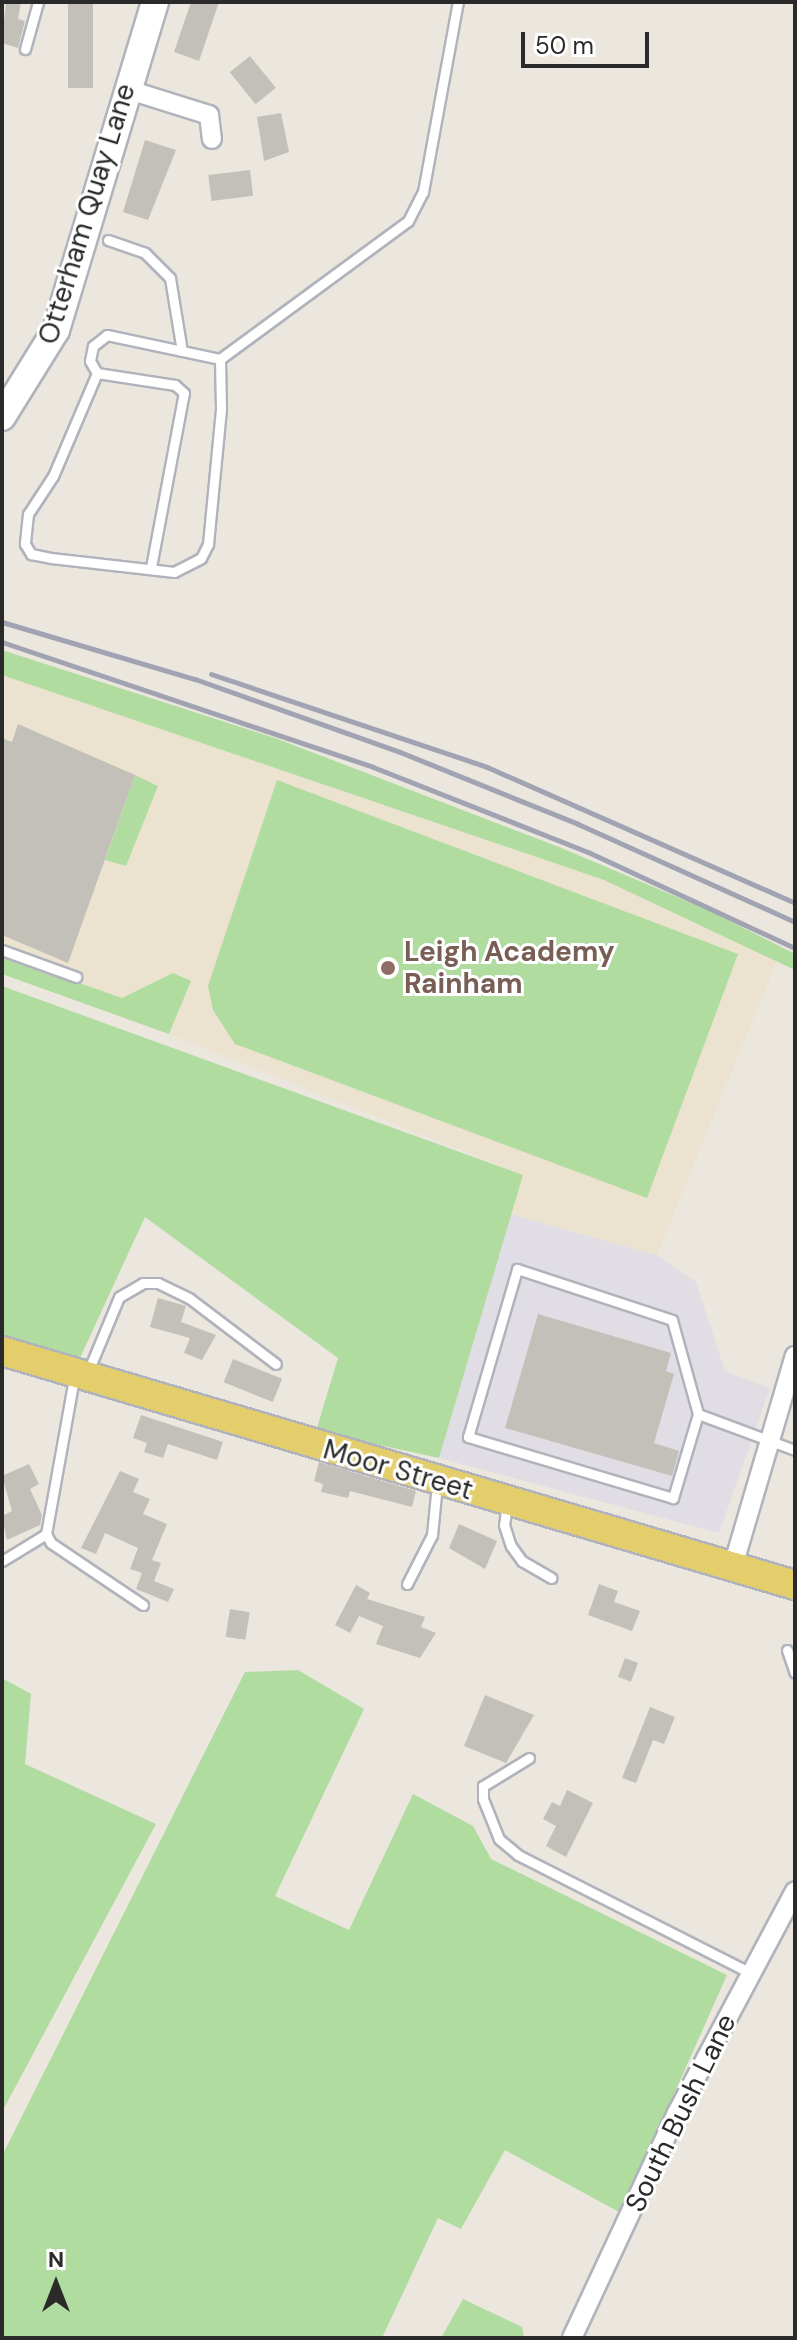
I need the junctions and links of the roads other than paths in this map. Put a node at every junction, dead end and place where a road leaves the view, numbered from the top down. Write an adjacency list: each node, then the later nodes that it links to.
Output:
1 (38, 2): 4 (lane)
2 (155, 2): 5 (street, Otterham Quay Lane)
3 (458, 2): 9 (lane)
4 (25, 49)
5 (126, 89): 6 (street); 11 (street, Otterham Quay Lane)
6 (212, 139)
7 (108, 240): 8 (lane)
8 (182, 351): 9 (lane); 10 (lane)
9 (220, 359): 12 (lane)
10 (97, 373): 12 (lane); 12 (lane)
11 (2, 417)
12 (151, 567)
13 (2, 950): 14 (lane)
14 (76, 977)
15 (2, 1351): 18 (main road, Moor Street)
16 (795, 1356): 20 (street)
17 (276, 1364): 18 (lane)
18 (81, 1376): 22 (main road, Moor Street); 24 (lane)
19 (698, 1414): 19 (lane); 20 (lane)
20 (769, 1441): 21 (lane); 26 (street)
21 (795, 1450)
22 (437, 1481): 23 (main road, Moor Street); 28 (lane)
23 (507, 1501): 26 (main road, Moor Street); 27 (lane)
24 (46, 1534): 25 (lane); 30 (lane)
25 (2, 1561)
26 (733, 1566): 29 (main road, Moor Street)
27 (551, 1578)
28 (407, 1584)
29 (795, 1585)
30 (143, 1605)
31 (787, 1650): 32 (lane)
32 (795, 1673)
33 (529, 1758): 35 (lane)
34 (795, 1891): 35 (street, South Bush Lane)
35 (751, 1973): 36 (street, South Bush Lane)
36 (572, 2338)

